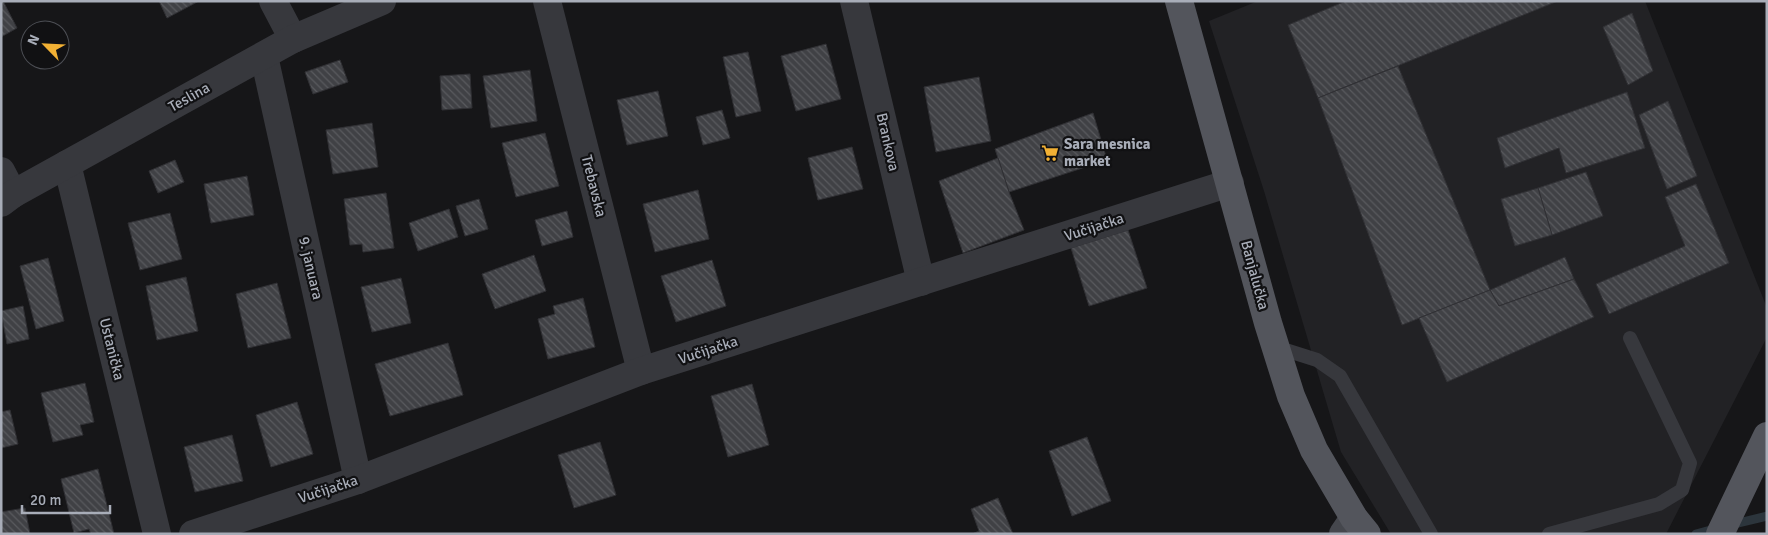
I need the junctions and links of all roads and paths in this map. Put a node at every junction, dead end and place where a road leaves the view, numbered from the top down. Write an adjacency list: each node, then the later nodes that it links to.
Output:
1 (273, 1): 6 (street)
2 (382, 1): 6 (street, Teslina)
3 (547, 1): 14 (street, Trebavska)
4 (854, 1): 11 (street, Brankova)
5 (1179, 1): 9 (main road, Banjalučka)
6 (293, 39): 7 (street, Teslina)
7 (264, 56): 8 (street, Teslina); 16 (street, 9. januara)
8 (67, 164): 10 (street, Teslina); 18 (street, Ustanička)
9 (1230, 183): 11 (street, Vučijačka); 13 (main road, Banjalučka)
10 (5, 189)
11 (921, 282): 14 (street, Vučijačka)
12 (1630, 338): 21 (lane)
13 (1276, 347): 17 (main road, Banjalučka); 20 (lane)
14 (641, 371): 16 (street, Vučijačka)
15 (1762, 446): 22 (main road)
16 (358, 480): 19 (street, Vučijačka)
17 (1355, 529)
18 (157, 534)
19 (192, 534)
20 (1431, 534)
21 (1549, 534)
22 (1720, 534)

